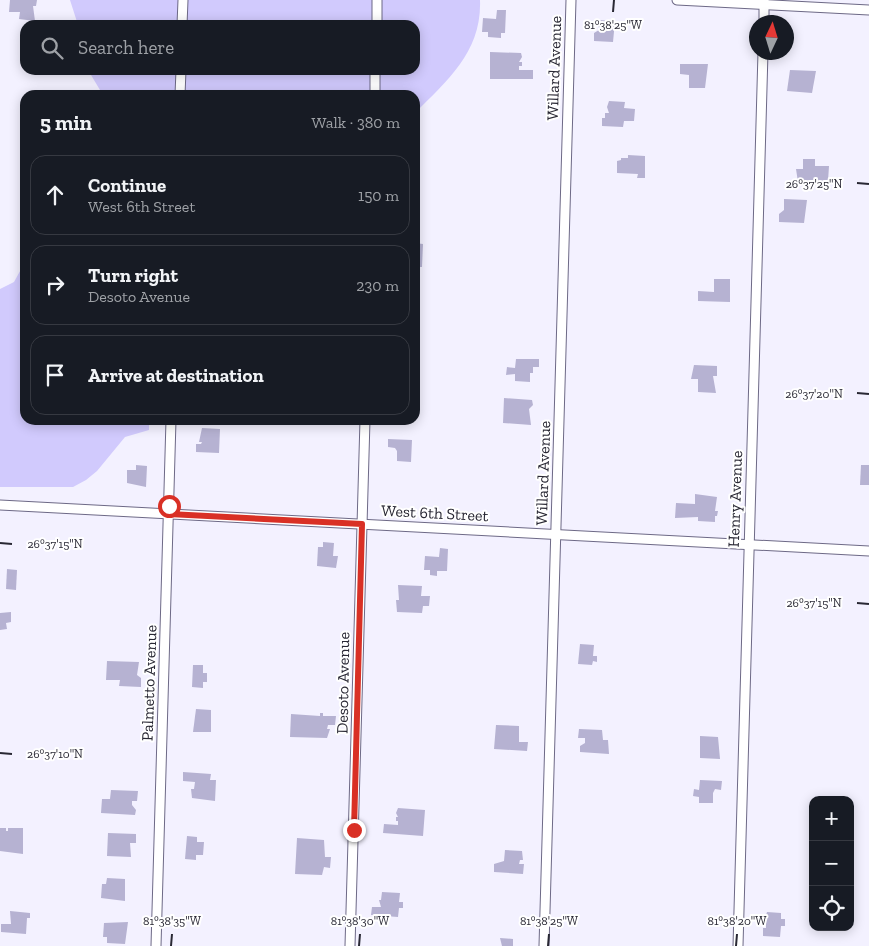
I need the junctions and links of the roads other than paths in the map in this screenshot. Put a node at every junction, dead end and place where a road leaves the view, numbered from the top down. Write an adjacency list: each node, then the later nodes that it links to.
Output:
1 (183, 0): 8 (street)
2 (377, 0): 9 (street)
3 (571, 0): 20 (street, Willard Avenue)
4 (677, 0): 5 (street)
5 (764, 2): 6 (street); 7 (street)
6 (869, 10)
7 (764, 15)
8 (182, 20)
9 (376, 20)
10 (763, 60): 21 (street, Henry Avenue)
11 (181, 75): 13 (street)
12 (375, 75): 14 (street)
13 (180, 90)
14 (374, 90)
15 (171, 425): 18 (street, Palmetto Avenue)
16 (365, 425): 19 (street, Desoto Avenue)
17 (0, 505): 18 (street, West 6th Street)
18 (169, 514): 19 (street, West 6th Street); 23 (street, Palmetto Avenue)
19 (362, 524): 20 (street, West 6th Street); 24 (street, Desoto Avenue)
20 (556, 535): 21 (street, West 6th Street); 25 (street, Willard Avenue)
21 (749, 545): 22 (street, West 6th Street); 26 (street, Henry Avenue)
22 (869, 551)
23 (156, 946)
24 (350, 946)
25 (544, 946)
26 (738, 946)

